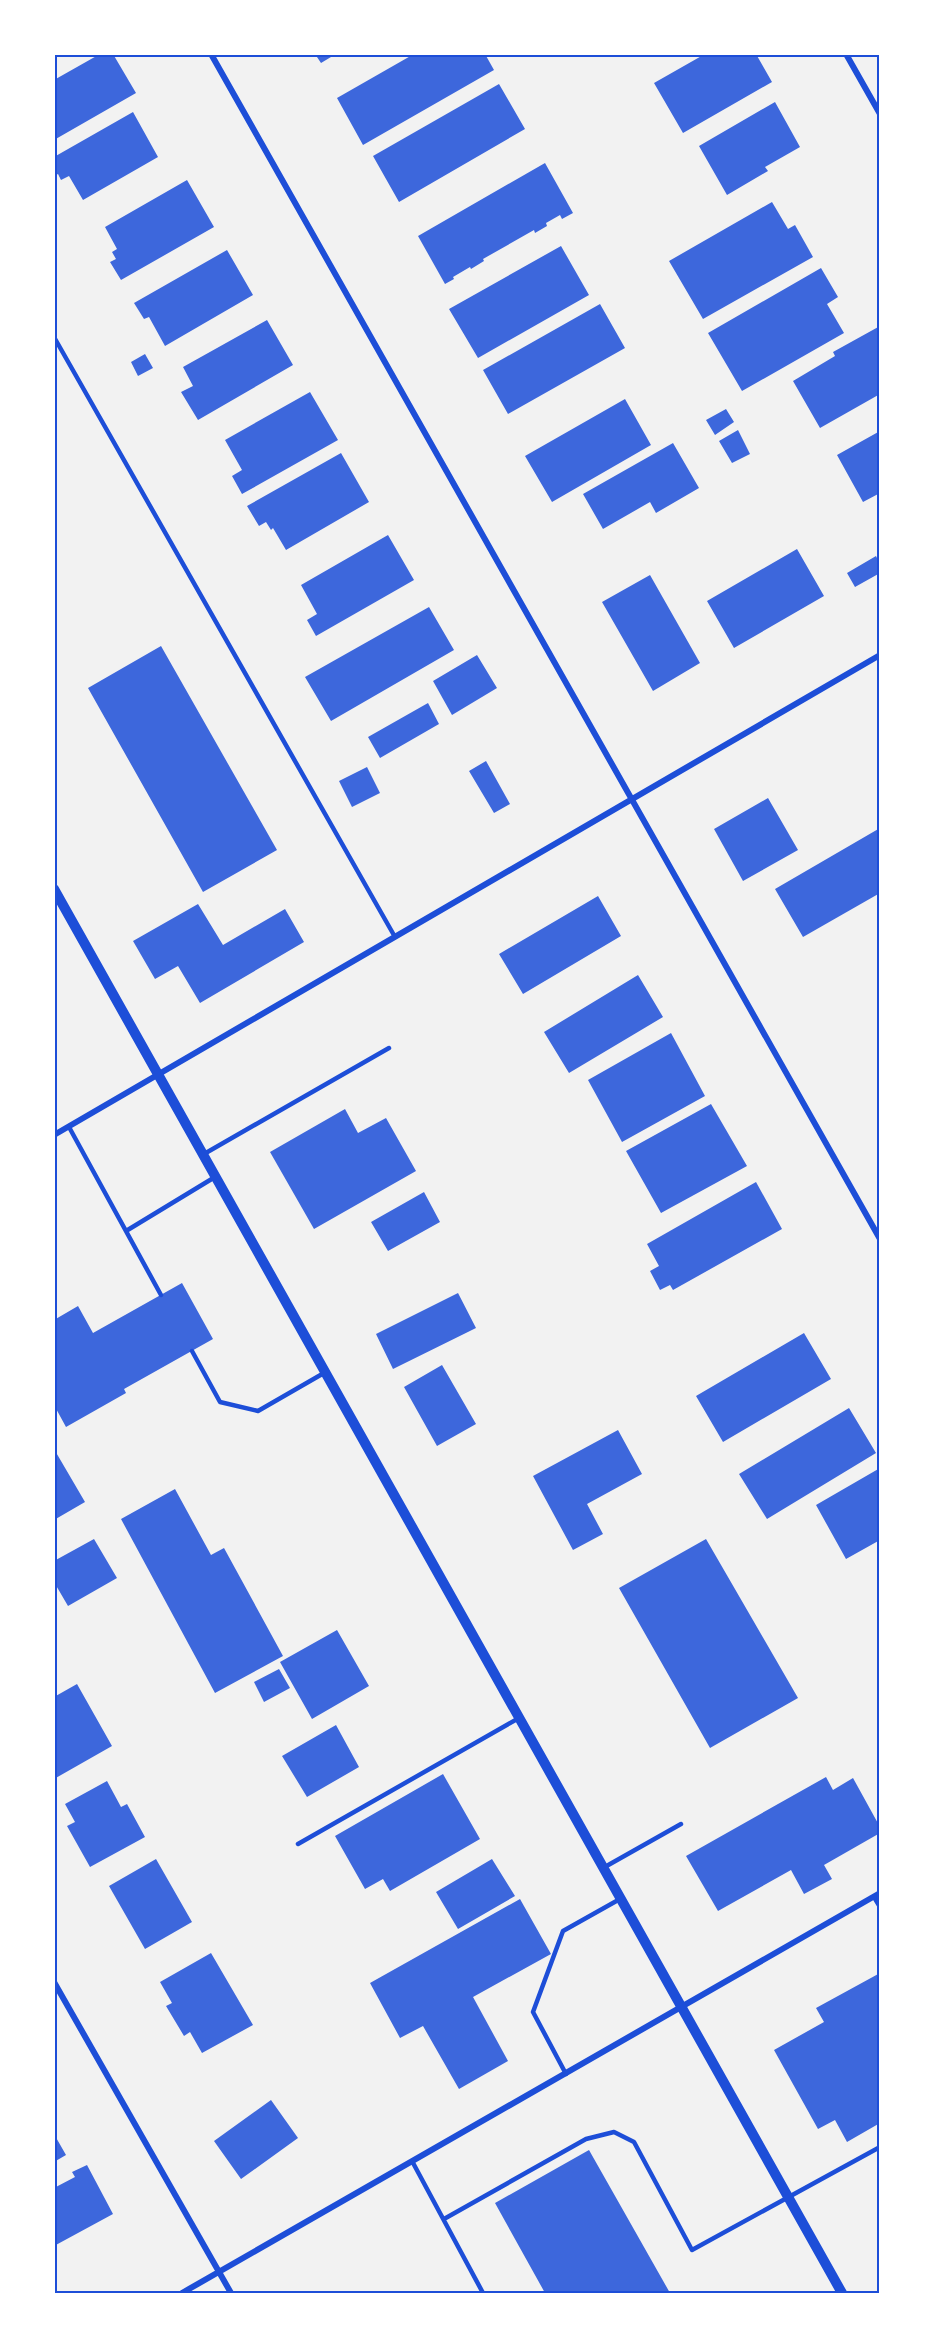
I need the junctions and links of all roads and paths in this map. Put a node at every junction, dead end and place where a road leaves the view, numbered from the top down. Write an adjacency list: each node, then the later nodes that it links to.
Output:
1 (211, 54): 6 (street)
2 (846, 54): 3 (street)
3 (880, 114)
4 (54, 337): 8 (lane)
5 (880, 655): 6 (street)
6 (630, 799): 8 (street); 16 (street)
7 (54, 889): 10 (street)
8 (396, 937): 10 (street)
9 (389, 1048): 13 (lane)
10 (158, 1076): 11 (street); 13 (street)
11 (69, 1127): 12 (street); 15 (lane)
12 (54, 1135)
13 (202, 1155): 14 (street)
14 (215, 1178): 15 (lane); 19 (street)
15 (126, 1231): 17 (lane)
16 (880, 1239)
17 (161, 1295)
18 (192, 1351): 19 (lane)
19 (324, 1372): 20 (street)
20 (519, 1718): 22 (lane); 23 (street)
21 (681, 1824): 23 (lane)
22 (298, 1844)
23 (603, 1868): 25 (street)
24 (877, 1895): 26 (lane); 28 (street)
25 (620, 1899): 28 (street); 29 (lane)
26 (880, 1908)
27 (54, 1982): 34 (street)
28 (681, 2007): 29 (street); 32 (street)
29 (566, 2074): 31 (street)
30 (880, 2147): 32 (lane)
31 (412, 2161): 33 (lane); 34 (street)
32 (788, 2197): 33 (lane); 38 (street)
33 (444, 2219): 37 (lane)
34 (219, 2271): 35 (street); 36 (street)
35 (182, 2293)
36 (231, 2293)
37 (483, 2293)
38 (842, 2293)

